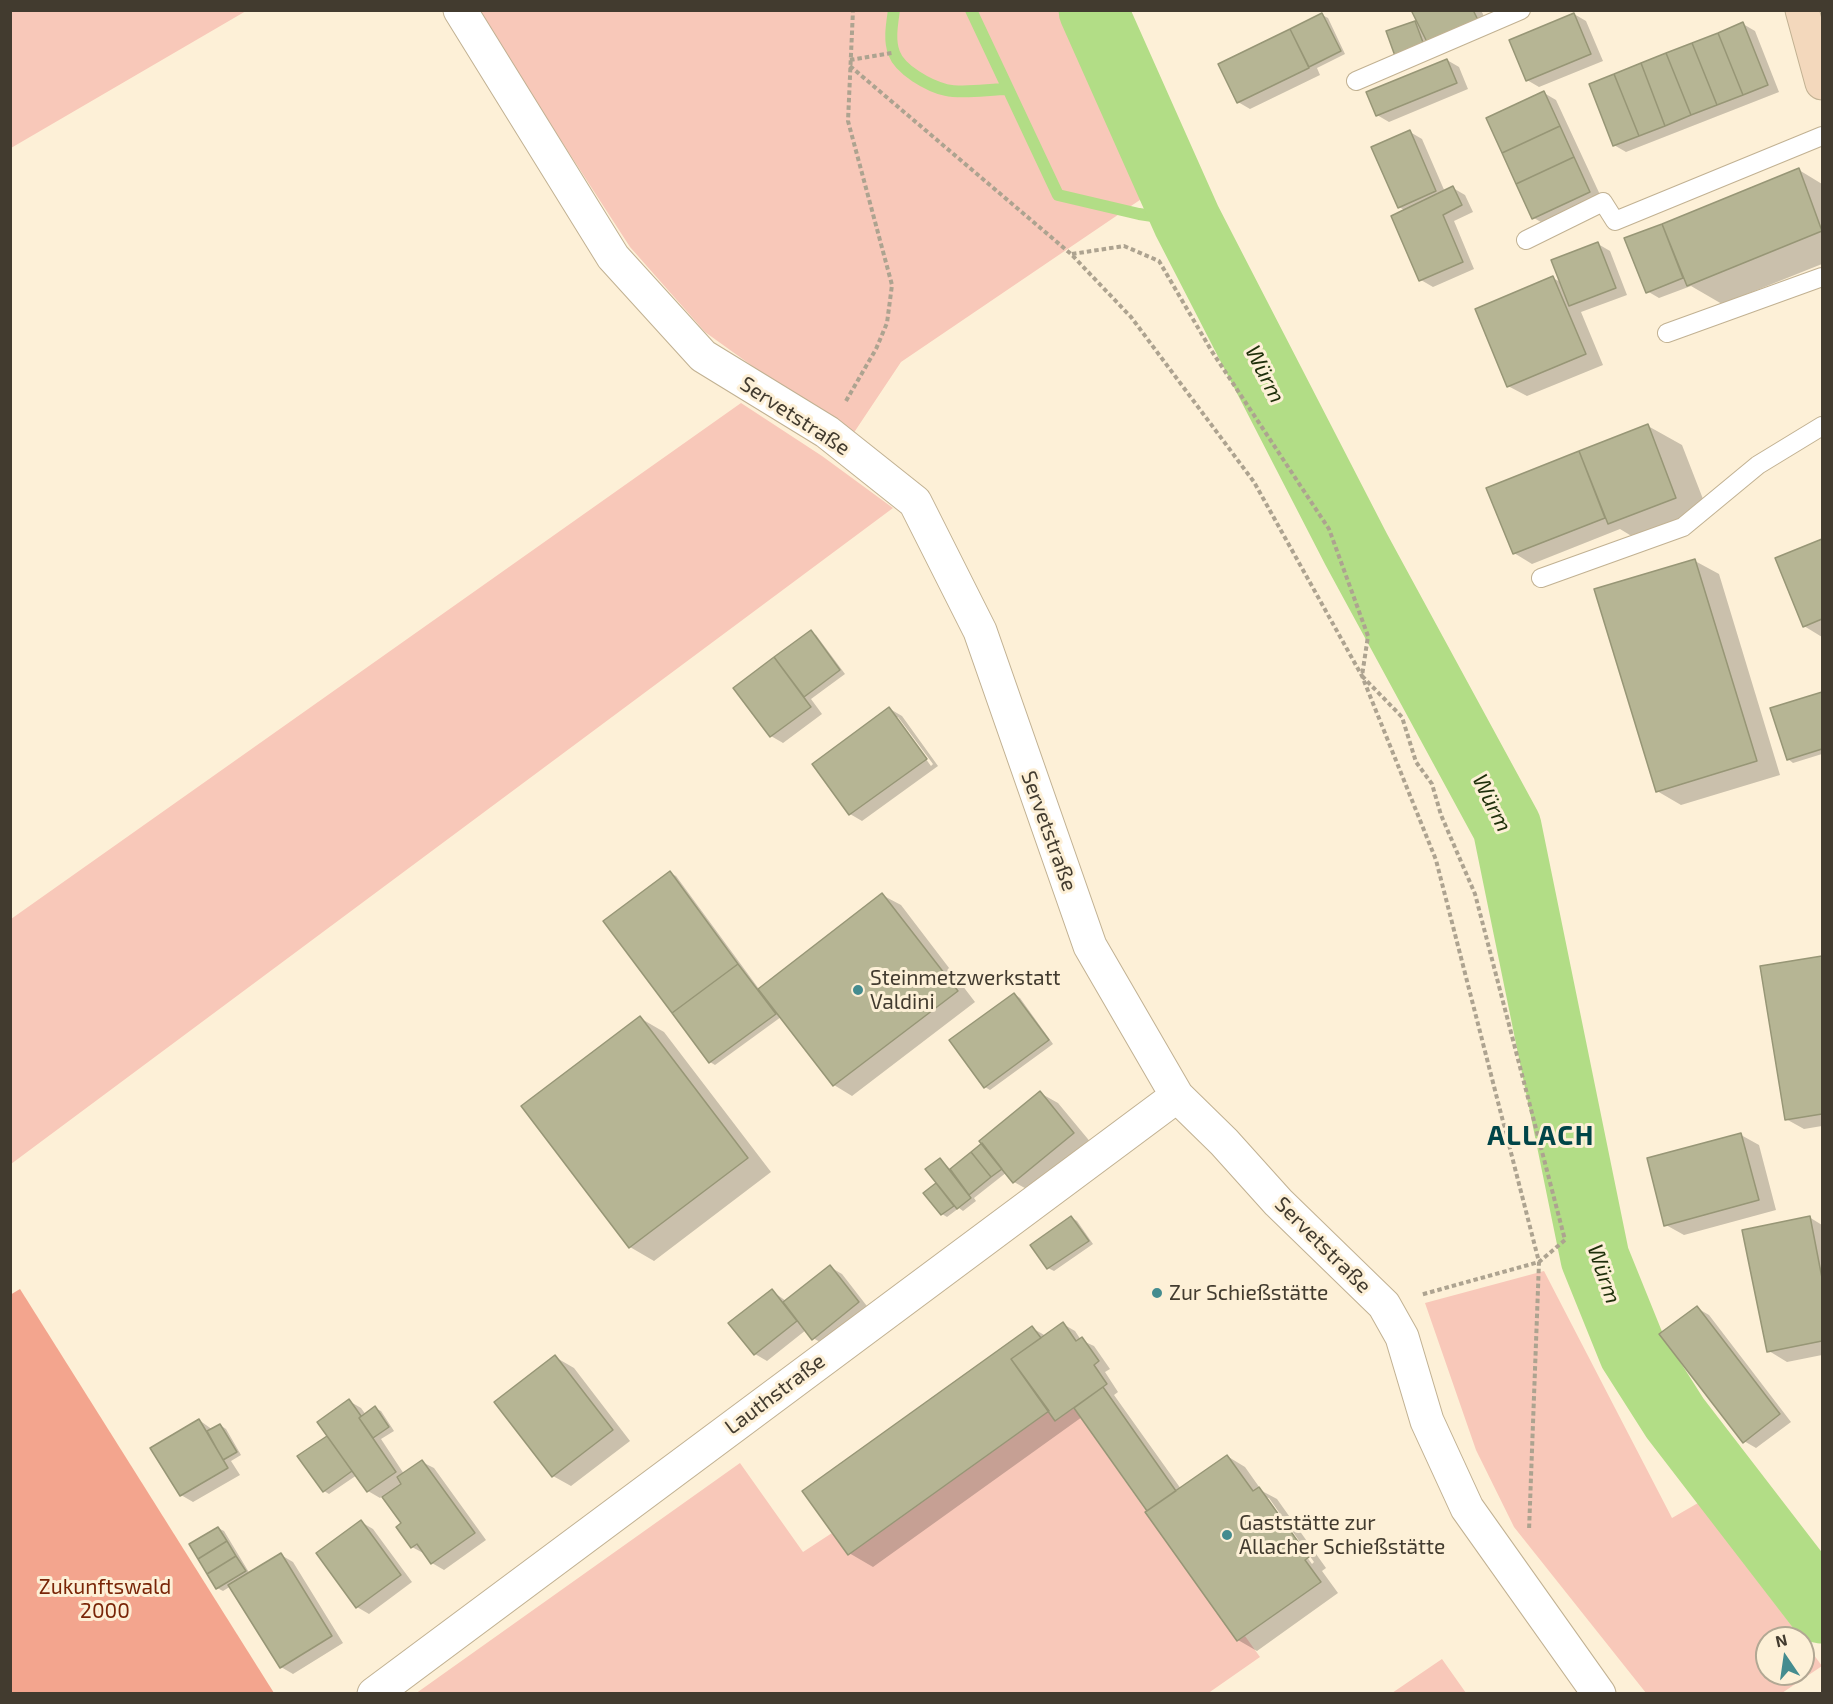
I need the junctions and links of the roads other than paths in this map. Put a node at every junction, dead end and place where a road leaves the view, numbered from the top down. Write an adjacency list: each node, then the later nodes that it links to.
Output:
1 (460, 10): 12 (street, Servetstraße)
2 (1521, 10): 4 (lane)
3 (1802, 10): 5 (main road)
4 (1356, 81)
5 (1822, 82)
6 (1822, 136): 7 (lane)
7 (1526, 240)
8 (1822, 277): 9 (lane)
9 (1667, 333)
10 (1822, 426): 11 (lane)
11 (1541, 578)
12 (1177, 1096): 13 (street, Lauthstraße); 14 (street, Servetstraße)
13 (374, 1694)
14 (1599, 1694)

